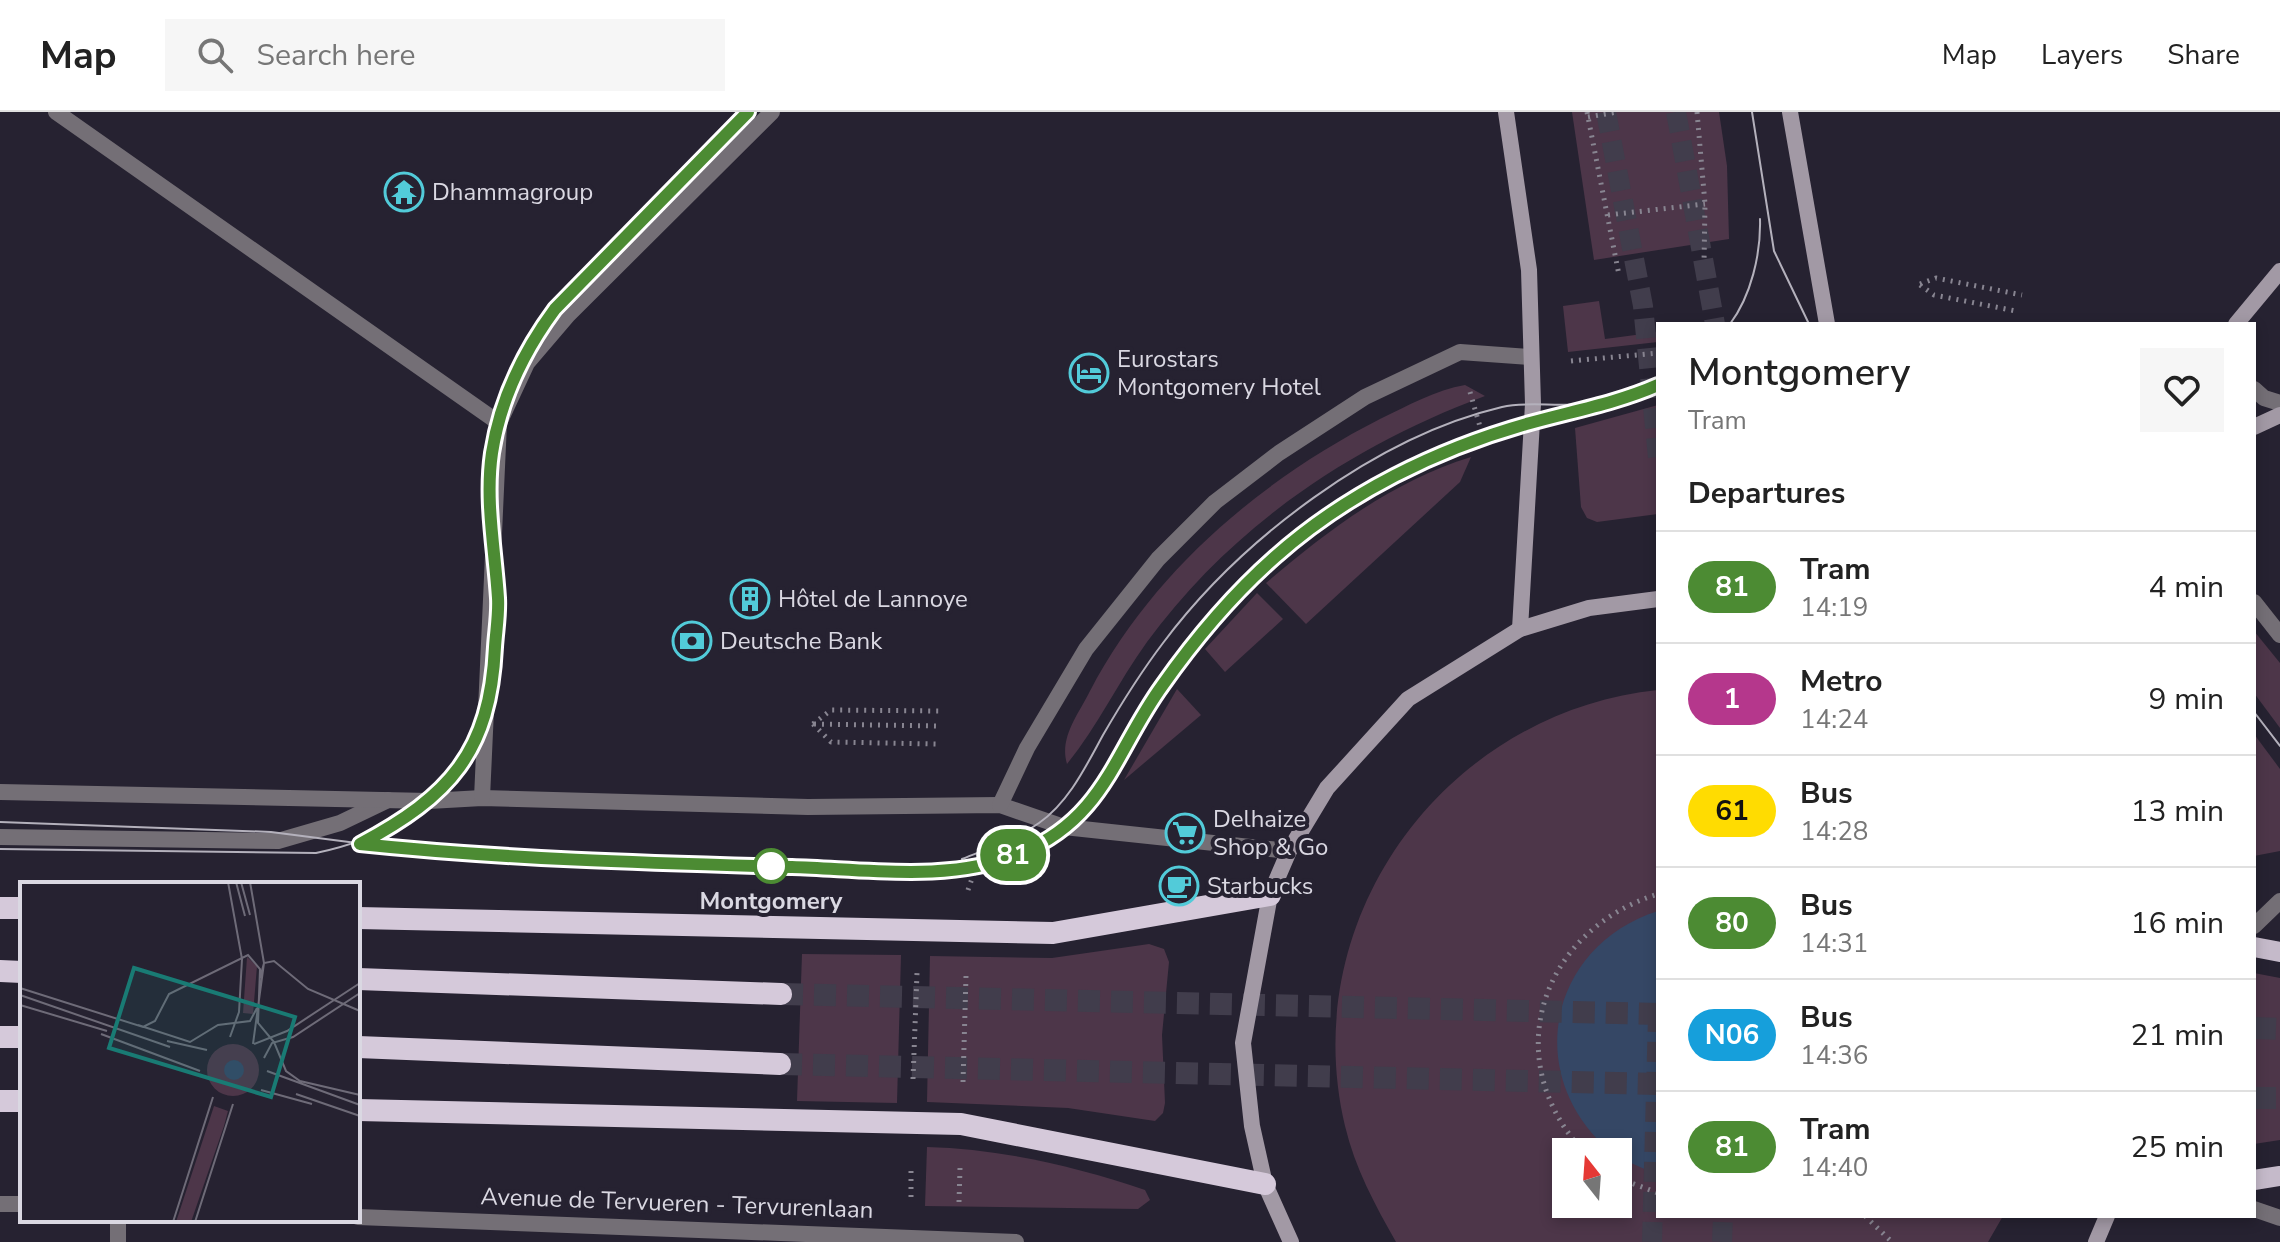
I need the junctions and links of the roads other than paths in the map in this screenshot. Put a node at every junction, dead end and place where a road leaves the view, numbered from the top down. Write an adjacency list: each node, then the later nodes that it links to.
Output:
1 (56, 112): 12 (street)
2 (772, 112): 12 (street)
3 (1506, 112): 8 (main road)
4 (1790, 112): 6 (main road)
5 (2280, 271): 7 (main road)
6 (1827, 322)
7 (2238, 322)
8 (1531, 357): 16 (main road); 21 (street)
9 (2256, 391): 10 (street)
10 (2280, 403)
11 (2280, 415): 13 (main road)
12 (499, 423): 19 (street)
13 (2256, 426)
14 (1656, 599): 16 (main road)
15 (2256, 605): 17 (street)
16 (1520, 629): 23 (main road)
17 (2280, 635)
18 (0, 792): 20 (street)
19 (482, 798): 20 (street); 21 (street)
20 (388, 800): 22 (street)
21 (1000, 805): 23 (street)
22 (0, 837)
23 (1289, 851): 24 (main road)
24 (1270, 895): 26 (highway); 39 (main road)
25 (2280, 901): 27 (street)
26 (360, 918)
27 (2256, 924)
28 (2256, 947): 29 (main road)
29 (2280, 952)
30 (0, 971): 31 (highway)
31 (20, 972)
32 (360, 979): 33 (highway)
33 (781, 994)
34 (360, 1047): 35 (highway)
35 (780, 1064)
36 (360, 1110): 39 (highway)
37 (2280, 1176): 38 (main road)
38 (2256, 1180)
39 (1265, 1184): 47 (main road)
40 (2256, 1210): 43 (street)
41 (360, 1217): 44 (street, Avenue de Tervueren - Tervurenlaan)
42 (2106, 1218): 48 (main road)
43 (2280, 1218)
44 (972, 1240): 45 (street, Avenue de Tervueren - Tervurenlaan)
45 (995, 1242): 46 (street, Avenue de Tervueren - Tervurenlaan)
46 (1016, 1242)
47 (1291, 1242)
48 (2096, 1242)

